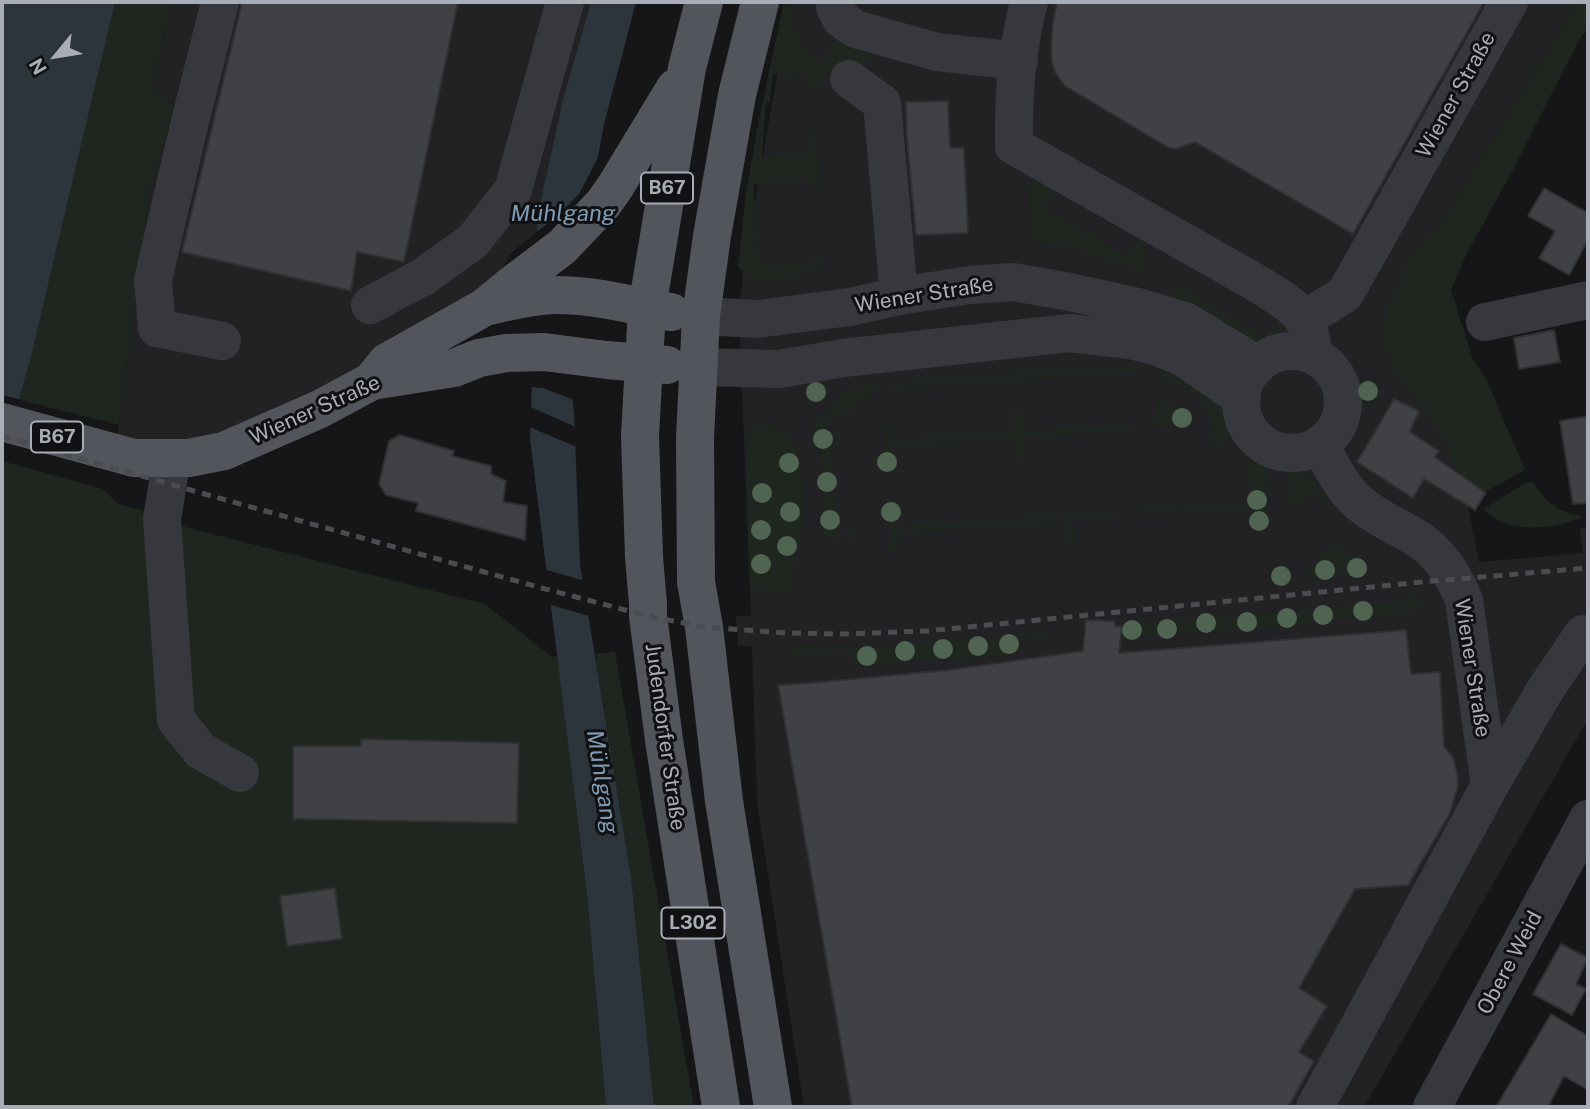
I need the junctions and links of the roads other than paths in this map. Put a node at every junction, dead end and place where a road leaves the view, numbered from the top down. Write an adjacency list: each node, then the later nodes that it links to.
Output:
1 (220, 2): 19 (street)
2 (565, 2): 14 (street)
3 (704, 2): 9 (main road, B67)
4 (760, 2): 16 (main road, B67)
5 (835, 2): 8 (street)
6 (1029, 2): 8 (street)
7 (1509, 2): 18 (street, Wiener Straße)
8 (1019, 61): 18 (street)
9 (687, 68): 12 (main road, B67); 15 (main road, B67)
10 (849, 79): 11 (street)
11 (899, 296): 16 (street, Wiener Straße); 23 (street, Wiener Straße)
12 (503, 297): 15 (main road, B67); 22 (main road, B67)
13 (1588, 300): 17 (street)
14 (370, 305)
15 (648, 308): 16 (main road, B67); 20 (main road, B67)
16 (701, 316): 21 (main road, B67)
17 (1485, 322)
18 (1309, 337): 23 (street); 25 (street)
19 (222, 341)
20 (625, 362): 21 (main road, Wiener Straße / B67); 22 (main road, Wiener Straße / B67); 31 (main road, Judendorfer Straße / L302)
21 (698, 367): 23 (street); 32 (main road, L302)
22 (372, 381): 26 (main road, Wiener Straße / B67)
23 (1250, 382): 25 (street)
24 (2, 422): 26 (main road, Wiener Straße / B67)
25 (1320, 444): 29 (street, Wiener Straße)
26 (172, 458): 28 (street)
27 (1583, 634): 29 (street, Wiener Straße)
28 (240, 773)
29 (1490, 785): 33 (street, Wiener Straße)
30 (1588, 820): 34 (street, Obere Weid)
31 (721, 1107)
32 (773, 1107)
33 (1315, 1107)
34 (1432, 1107)

